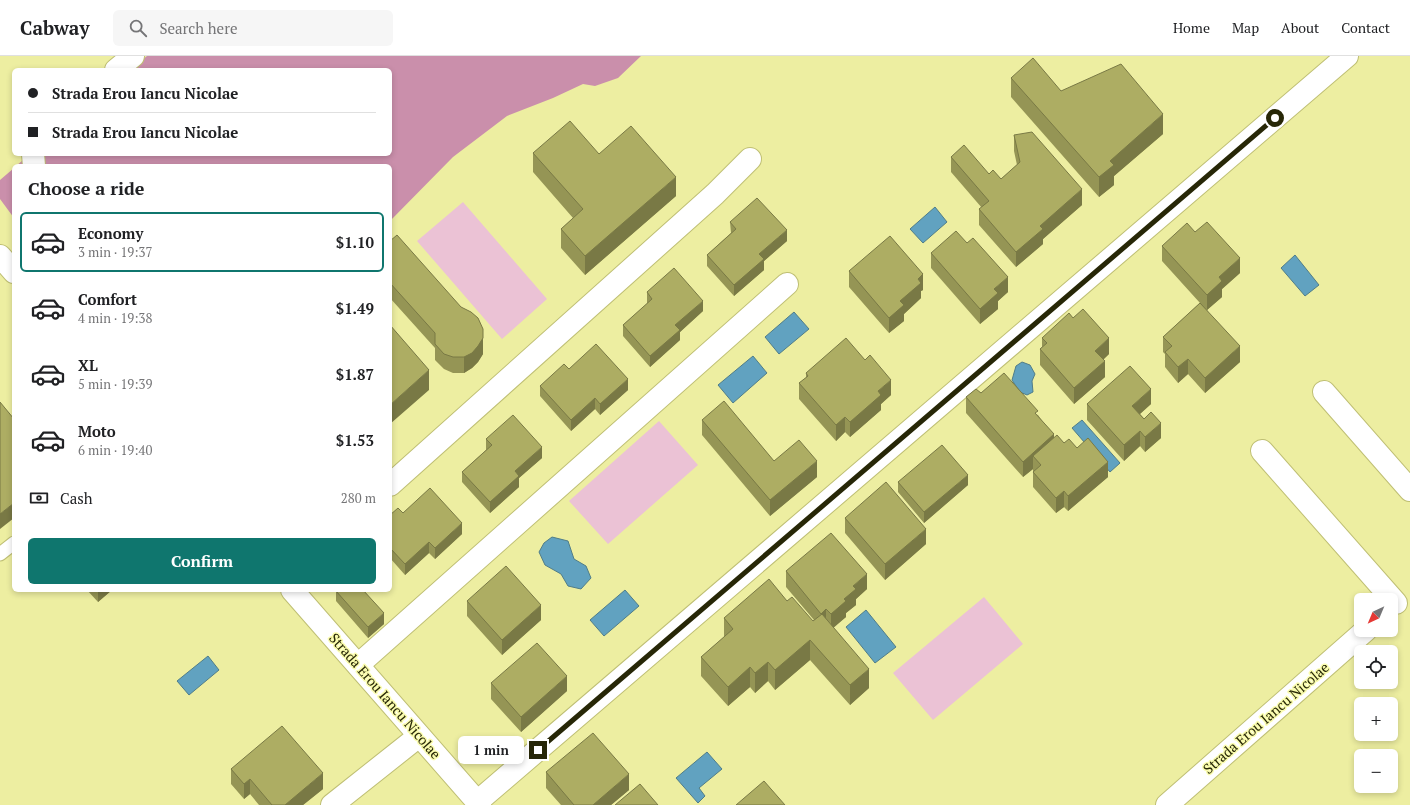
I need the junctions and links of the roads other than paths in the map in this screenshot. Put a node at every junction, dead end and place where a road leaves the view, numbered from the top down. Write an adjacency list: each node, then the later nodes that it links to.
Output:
1 (133, 56): 3 (street)
2 (1347, 56): 19 (street, Strada Erou Iancu Nicolae)
3 (118, 68)
4 (750, 159): 10 (street)
5 (0, 256): 6 (street)
6 (12, 270)
7 (787, 284): 17 (street)
8 (1324, 392): 11 (street)
9 (1262, 451): 15 (street)
10 (392, 482)
11 (1410, 490)
12 (12, 545): 13 (lane)
13 (0, 554)
14 (294, 592): 17 (street, Strada Erou Iancu Nicolae)
15 (1399, 601)
16 (1358, 637): 21 (street, Strada Erou Iancu Nicolae)
17 (358, 665): 18 (street, Strada Erou Iancu Nicolae)
18 (419, 736): 19 (street, Strada Erou Iancu Nicolae); 20 (street)
19 (479, 804)
20 (332, 805)
21 (1167, 805)

